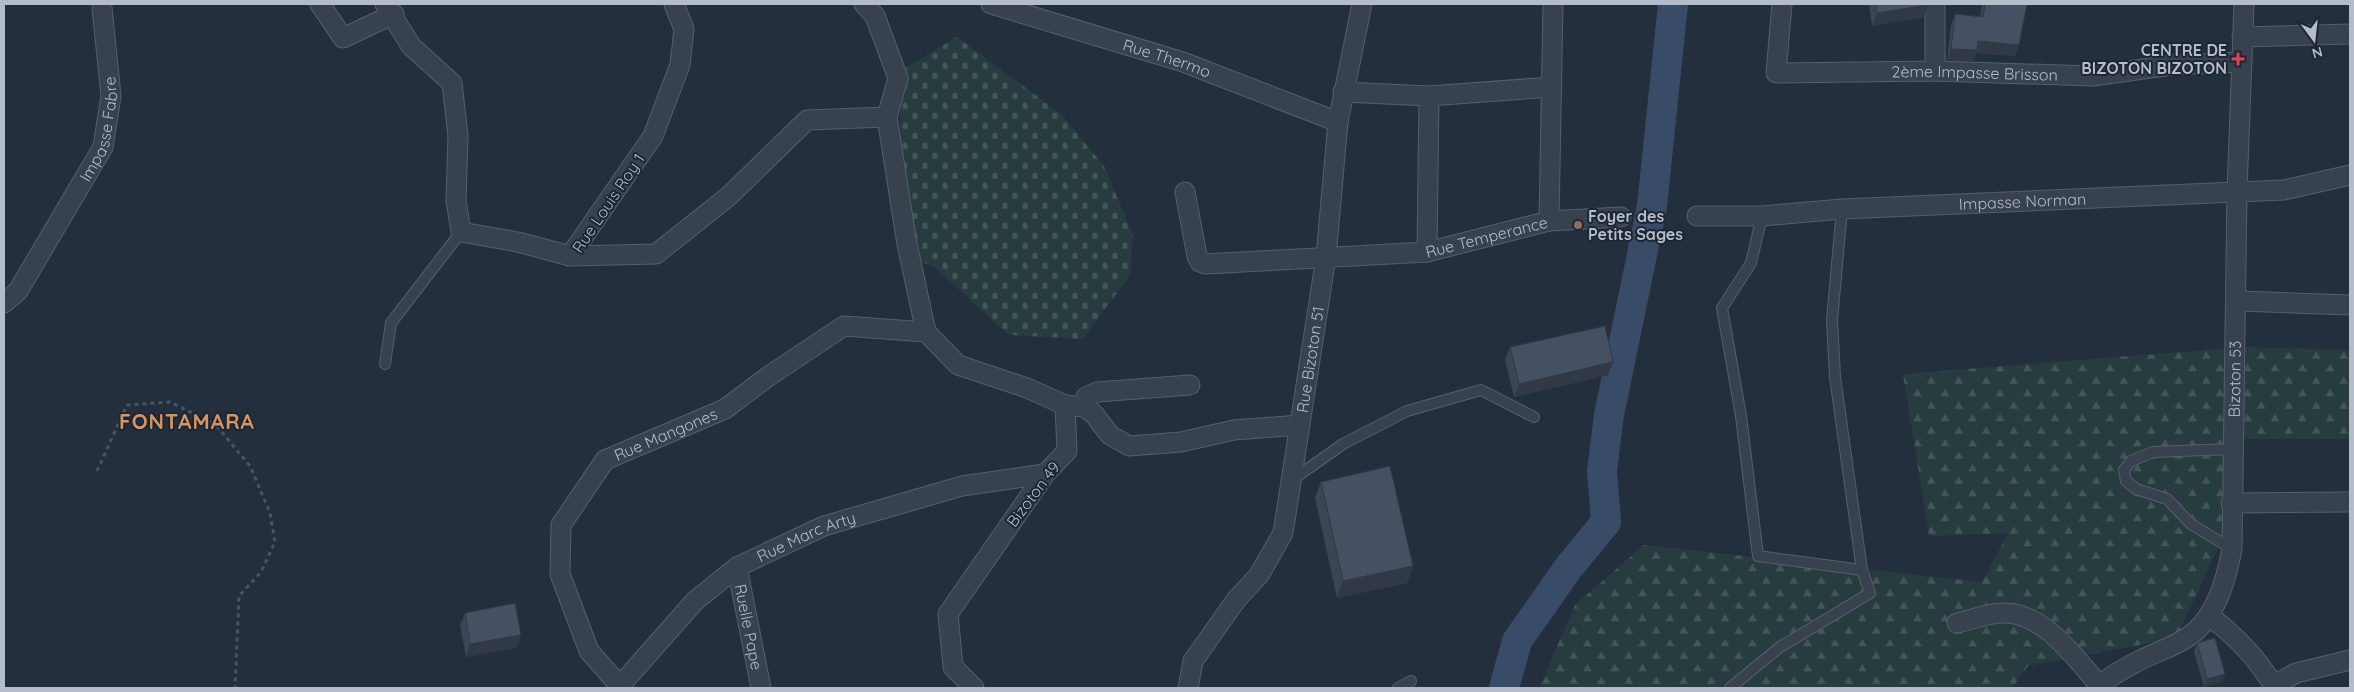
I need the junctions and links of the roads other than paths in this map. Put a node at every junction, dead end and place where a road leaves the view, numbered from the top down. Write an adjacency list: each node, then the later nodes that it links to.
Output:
1 (320, 4): 11 (street)
2 (674, 4): 31 (street, Rue Louis Roy 1)
3 (864, 4): 19 (street)
4 (992, 4): 20 (street, Rue Thermo)
5 (1362, 4): 17 (street, Rue Bizoton 51)
6 (1553, 4): 16 (street, Rue Temperance)
7 (1782, 4): 15 (street, 2ème Impasse Brisson)
8 (1935, 4): 15 (street)
9 (2244, 4): 13 (street, Bizoton 53)
10 (102, 5): 34 (street, Impasse Fabre)
11 (389, 9): 29 (street)
12 (2350, 34): 13 (street)
13 (2242, 37): 14 (street, Bizoton 53)
14 (2242, 62): 15 (street, 2ème Impasse Brisson); 22 (street, Bizoton 53)
15 (1935, 71)
16 (1552, 87): 18 (street); 28 (street, Rue Temperance)
17 (1344, 92): 18 (street); 20 (street, Rue Bizoton 51)
18 (1429, 96): 30 (street)
19 (887, 117): 31 (street, Rue Louis Roy 1); 36 (street)
20 (1338, 122): 32 (street, Rue Bizoton 51)
21 (2350, 176): 22 (street, Impasse Norman)
22 (2237, 190): 24 (street, Impasse Norman); 33 (street, Bizoton 53)
23 (1185, 192): 32 (street, Rue Temperance)
24 (1842, 209): 26 (street, Impasse Norman); 49 (lane)
25 (1697, 216): 26 (street, Impasse Norman)
26 (1762, 216): 49 (lane)
27 (1621, 217): 28 (street)
28 (1549, 221): 30 (street, Rue Temperance)
29 (461, 232): 31 (street); 37 (lane)
30 (1427, 252): 32 (street, Rue Temperance)
31 (570, 256)
32 (1326, 257): 41 (street, Rue Bizoton 51)
33 (2236, 301): 35 (street); 42 (street, Bizoton 53)
34 (4, 303)
35 (2350, 305)
36 (926, 332): 39 (street); 54 (street, Rue Mangones)
37 (385, 364)
38 (1190, 385): 39 (street)
39 (1074, 406): 41 (street); 43 (street, Bizoton 49)
40 (1534, 417): 44 (lane)
41 (1300, 425): 44 (street, Rue Bizoton 51)
42 (2232, 450): 46 (street, Bizoton 53); 47 (lane)
43 (1044, 474): 48 (street, Rue Marc Arty); 58 (street, Bizoton 49)
44 (1291, 481): 59 (street, Rue Bizoton 51)
45 (2350, 502): 46 (street)
46 (2231, 503): 47 (street, Bizoton 53)
47 (2232, 549): 50 (street, Bizoton 53)
48 (737, 567): 54 (street, Rue Marc Arty); 57 (street, Ruelle Pape)
49 (1862, 570): 61 (lane)
50 (2209, 616): 55 (street, Bizoton 53); 56 (street)
51 (1957, 623): 55 (street)
52 (2350, 660): 56 (street)
53 (1411, 681): 60 (lane)
54 (619, 687)
55 (2099, 687)
56 (2274, 687)
57 (761, 688)
58 (974, 688)
59 (1188, 688)
60 (1398, 688)
61 (1730, 688)

